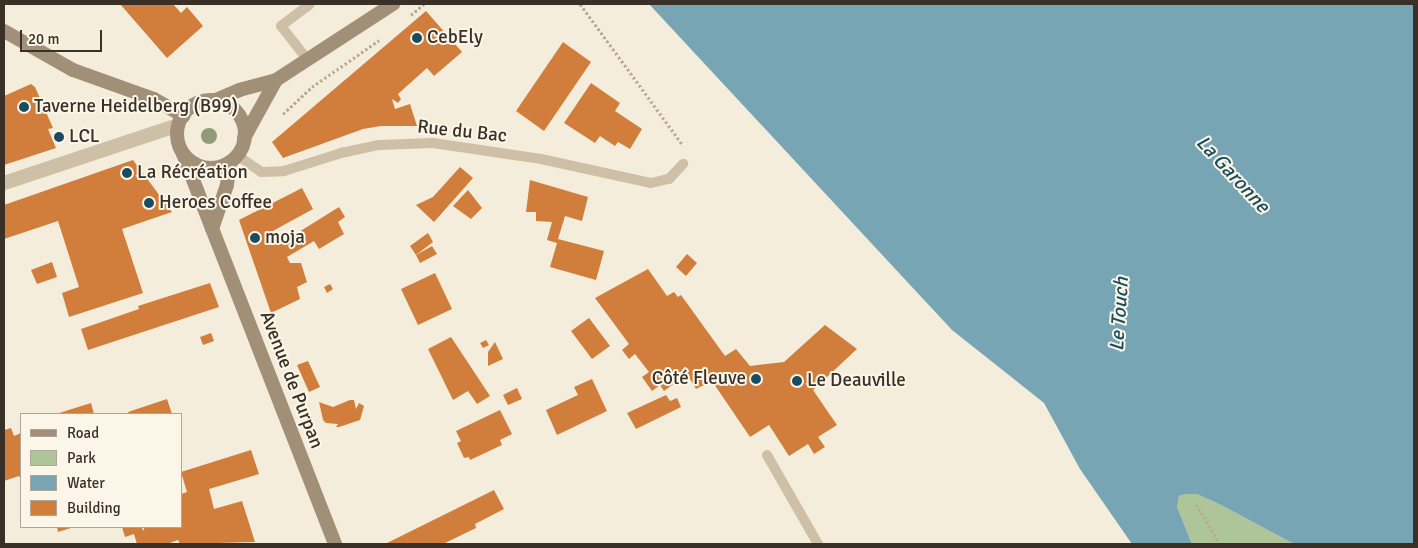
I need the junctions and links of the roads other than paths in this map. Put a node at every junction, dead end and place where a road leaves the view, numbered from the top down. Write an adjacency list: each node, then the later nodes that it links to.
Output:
1 (310, 4): 4 (lane)
2 (393, 4): 4 (main road)
3 (4, 31): 7 (main road)
4 (307, 59): 5 (main road)
5 (276, 80): 6 (main road); 8 (main road)
6 (216, 100): 7 (main road); 8 (main road)
7 (180, 120): 9 (main road); 12 (street)
8 (244, 138): 10 (main road)
9 (183, 154): 10 (main road); 13 (main road, Avenue de Purpan)
10 (234, 158): 11 (lane, Rue du Bac); 13 (main road)
11 (683, 164)
12 (4, 183)
13 (212, 229): 15 (main road, Avenue de Purpan)
14 (767, 455): 16 (lane)
15 (335, 544)
16 (818, 544)

